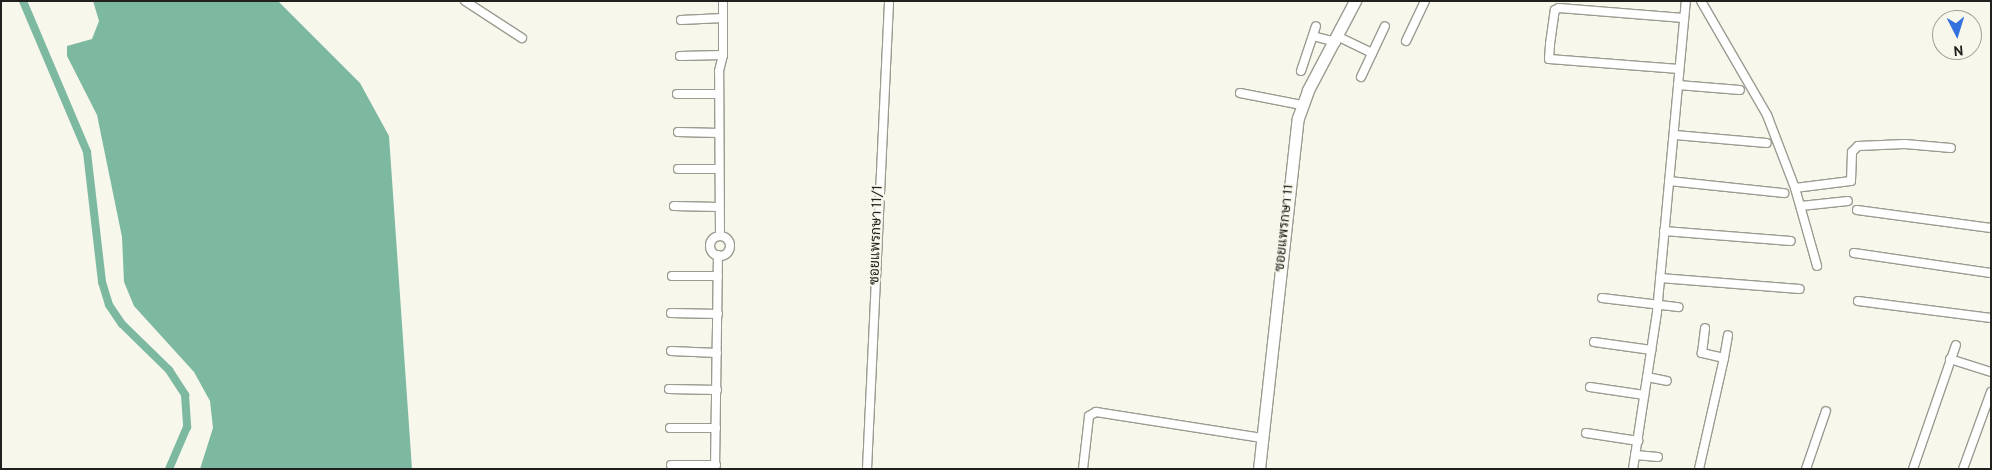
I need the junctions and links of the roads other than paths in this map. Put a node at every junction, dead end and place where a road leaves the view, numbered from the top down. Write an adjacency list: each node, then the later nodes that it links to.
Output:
1 (465, 1): 14 (street)
2 (723, 1): 8 (street)
3 (889, 1): 90 (street, ซอยแพรกษา 11/1)
4 (1355, 1): 15 (street, ซอยแพรกษา 11)
5 (1424, 1): 16 (street)
6 (1686, 1): 9 (street)
7 (1701, 1): 37 (street)
8 (723, 18): 10 (street); 18 (street)
9 (1684, 18): 20 (street); 20 (street)
10 (681, 20)
11 (1316, 26): 13 (street)
12 (1385, 26): 17 (street)
13 (1312, 36): 15 (street); 21 (street)
14 (522, 38)
15 (1338, 40): 17 (street); 28 (street, ซอยแพรกษา 11)
16 (1406, 41)
17 (1372, 52): 22 (street)
18 (724, 55): 19 (street); 26 (street)
19 (680, 56)
20 (1679, 69): 23 (street)
21 (1301, 70)
22 (1361, 77)
23 (1678, 85): 24 (street); 31 (street)
24 (1740, 90)
25 (678, 94): 26 (street)
26 (719, 94): 30 (street)
27 (1240, 94): 28 (street)
28 (1302, 105): 84 (street, ซอยแพรกษา 11)
29 (678, 132): 30 (street)
30 (719, 133): 35 (street)
31 (1674, 135): 32 (street); 36 (street)
32 (1767, 143)
33 (1951, 148): 37 (street)
34 (678, 169): 35 (street)
35 (719, 169): 42 (street)
36 (1669, 181): 38 (street); 45 (street)
37 (1795, 188): 41 (street)
38 (1784, 193)
39 (1848, 201): 41 (street)
40 (674, 206): 42 (street)
41 (1801, 206): 50 (street)
42 (719, 207): 46 (street)
43 (1857, 210): 44 (street)
44 (1991, 228)
45 (1664, 231): 47 (street); 54 (street)
46 (720, 236): 49 (street); 49 (street)
47 (1791, 241)
48 (1854, 253): 51 (street)
49 (718, 255): 53 (street)
50 (1817, 266)
51 (1991, 273)
52 (672, 276): 53 (street)
53 (718, 276): 61 (street)
54 (1660, 278): 55 (street); 58 (street)
55 (1800, 289)
56 (1602, 298): 58 (street)
57 (1858, 301): 62 (street)
58 (1657, 305): 59 (street); 67 (street)
59 (1678, 307)
60 (671, 313): 61 (street)
61 (718, 314): 69 (street)
62 (1991, 318)
63 (1705, 328): 70 (street)
64 (1728, 335): 70 (street)
65 (1594, 342): 67 (street)
66 (1956, 345): 71 (street)
67 (1651, 350): 73 (street)
68 (671, 351): 69 (street)
69 (717, 353): 77 (street)
70 (1724, 358): 94 (street)
71 (1950, 359): 72 (street); 96 (street)
72 (1991, 372)
73 (1647, 377): 74 (street); 79 (street)
74 (1667, 381)
75 (1590, 387): 79 (street)
76 (669, 389): 77 (street)
77 (717, 390): 82 (street)
78 (1991, 392): 97 (street)
79 (1644, 395): 85 (street)
80 (1826, 411): 95 (street)
81 (670, 428): 82 (street)
82 (716, 428): 89 (street)
83 (1586, 433): 85 (street)
84 (1262, 438): 91 (street); 92 (street, ซอยแพรกษา 11)
85 (1638, 441): 86 (street)
86 (1635, 455): 87 (street); 93 (street)
87 (1658, 457)
88 (671, 464): 89 (street)
89 (716, 467)
90 (868, 469)
91 (1083, 469)
92 (1259, 469)
93 (1633, 469)
94 (1699, 469)
95 (1806, 469)
96 (1913, 469)
97 (1963, 469)

